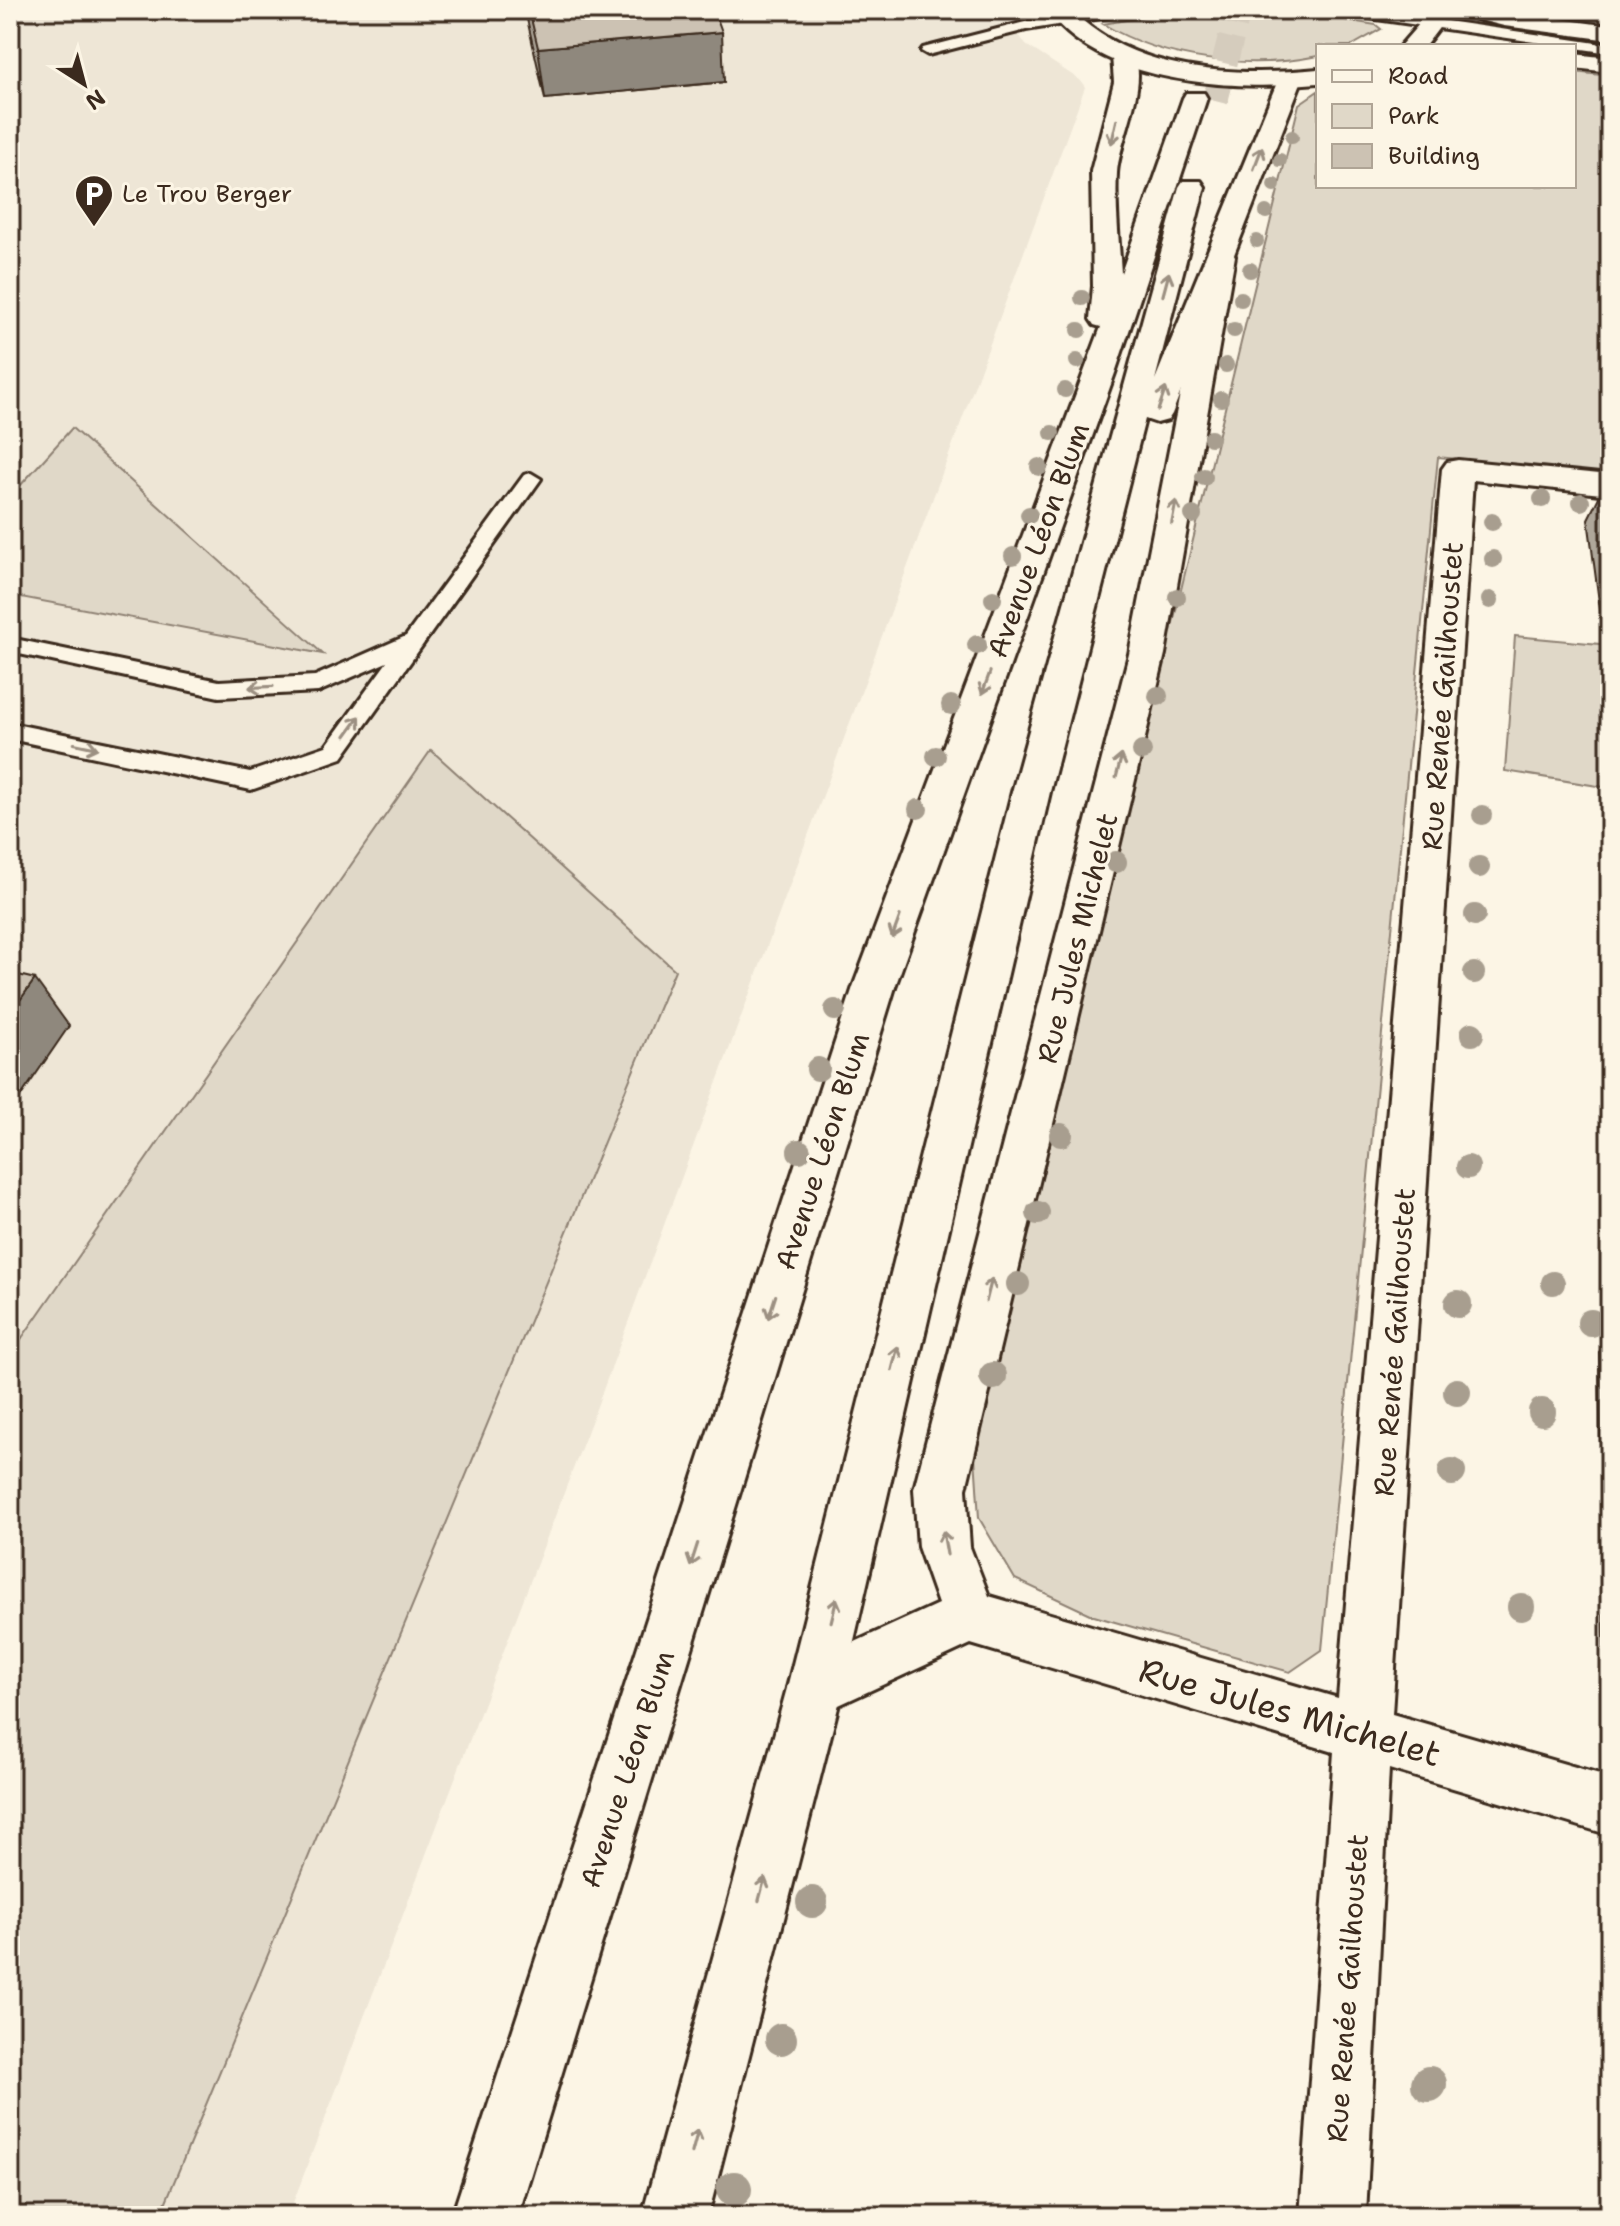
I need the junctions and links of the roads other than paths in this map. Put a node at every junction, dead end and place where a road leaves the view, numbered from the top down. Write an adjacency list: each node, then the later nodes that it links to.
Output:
1 (1126, 10): 4 (lane)
2 (1342, 10): 5 (lane)
3 (1468, 10): 6 (main road)
4 (1062, 15): 9 (lane); 10 (main road)
5 (1432, 17): 7 (main road); 8 (lane)
6 (1610, 33)
7 (1413, 44)
8 (1610, 49)
9 (928, 51)
10 (1124, 56): 13 (main road); 17 (main road, one-way to 17)
11 (1576, 61): 12 (main road)
12 (1610, 65)
13 (1304, 78): 14 (main road, one-way to 13)
14 (1222, 253): 15 (main road); 24 (main road, Rue Jules Michelet, one-way to 14)
15 (1186, 341): 16 (lane); 23 (main road, one-way to 15)
16 (1148, 351): 17 (main road, Avenue Léon Blum, one-way to 17); 23 (main road, Avenue Léon Blum)
17 (1100, 373): 28 (main road, Avenue Léon Blum, one-way to 28)
18 (531, 479): 20 (lane)
19 (1610, 485): 26 (main road, Rue Renée Gailhoustet)
20 (414, 641): 21 (lane, one-way to 21); 22 (lane, one-way to 20)
21 (10, 645)
22 (10, 731)
23 (1031, 792): 25 (main road, Avenue Léon Blum, one-way to 23)
24 (970, 1617): 25 (main road); 26 (main road, Rue Jules Michelet)
25 (815, 1688): 29 (main road, Avenue Léon Blum, one-way to 25)
26 (1363, 1735): 27 (main road, Rue Jules Michelet); 30 (main road, Rue Renée Gailhoustet)
27 (1610, 1806)
28 (485, 2216)
29 (675, 2216)
30 (1333, 2216)

